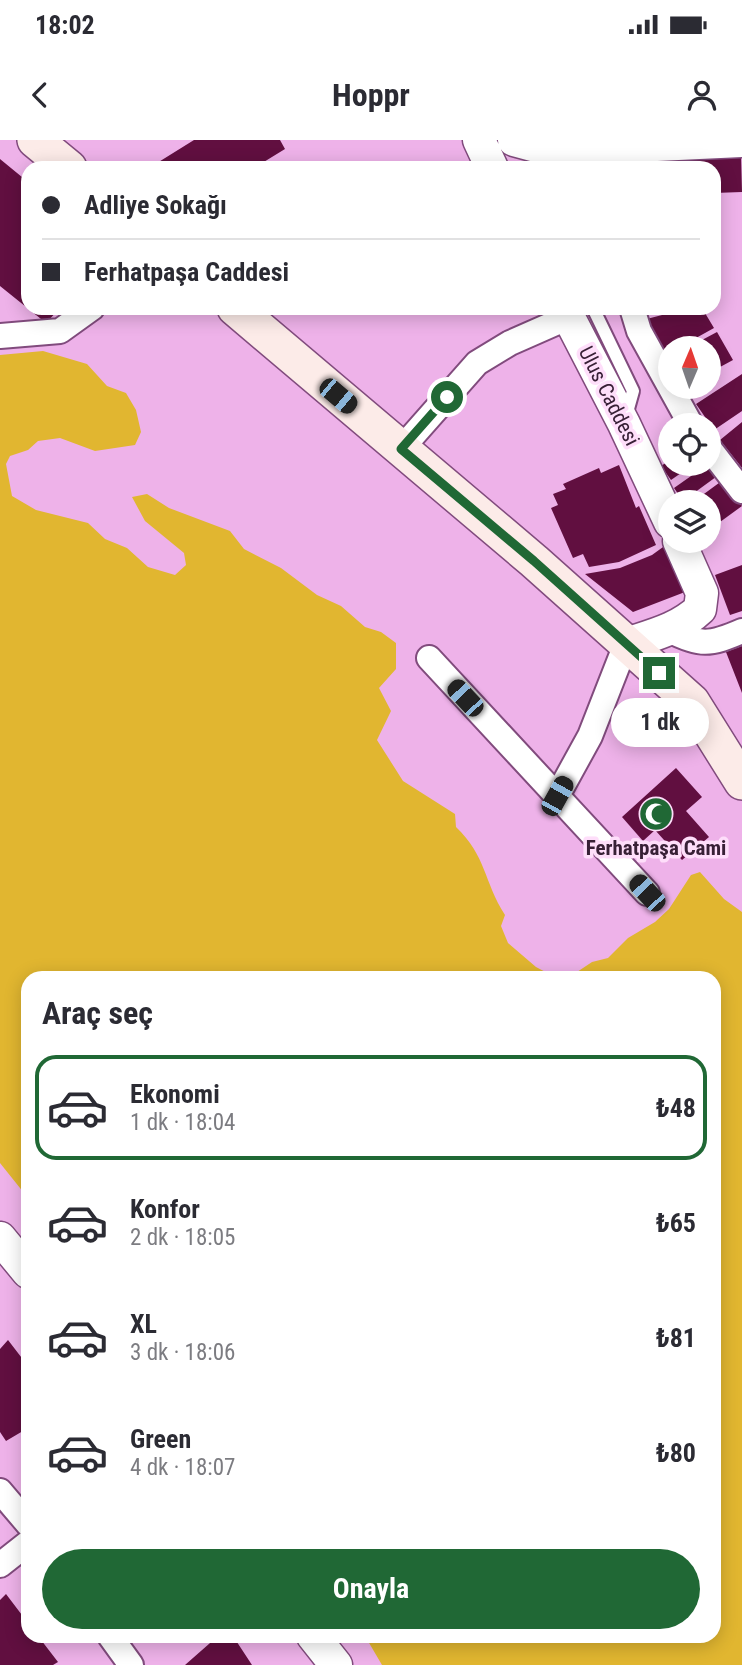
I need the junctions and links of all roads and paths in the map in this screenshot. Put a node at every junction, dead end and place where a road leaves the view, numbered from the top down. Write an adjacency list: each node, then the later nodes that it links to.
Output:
1 (479, 140): 5 (street)
2 (514, 140): 4 (street)
3 (742, 141): 4 (street)
4 (600, 153)
5 (489, 161)
6 (82, 315): 11 (street)
7 (243, 315): 13 (main road)
8 (567, 315): 13 (street)
9 (577, 315): 16 (street, Ulus Caddesi)
10 (634, 315): 12 (street)
11 (0, 336)
12 (684, 413)
13 (401, 449): 20 (main road)
14 (721, 464): 15 (street)
15 (742, 491)
16 (658, 496)
17 (684, 553): 18 (street)
18 (669, 630): 19 (street); 20 (street)
19 (742, 631)
20 (626, 644): 22 (main road); 23 (street)
21 (429, 658): 23 (street)
22 (742, 782)
23 (557, 796): 24 (street)
24 (647, 893)
25 (0, 1238): 26 (street)
26 (21, 1264)
27 (0, 1491): 28 (street)
28 (21, 1516)
29 (21, 1548): 30 (street)
30 (0, 1565)
31 (115, 1643): 33 (street)
32 (318, 1643): 34 (street)
33 (131, 1665)
34 (335, 1665)

